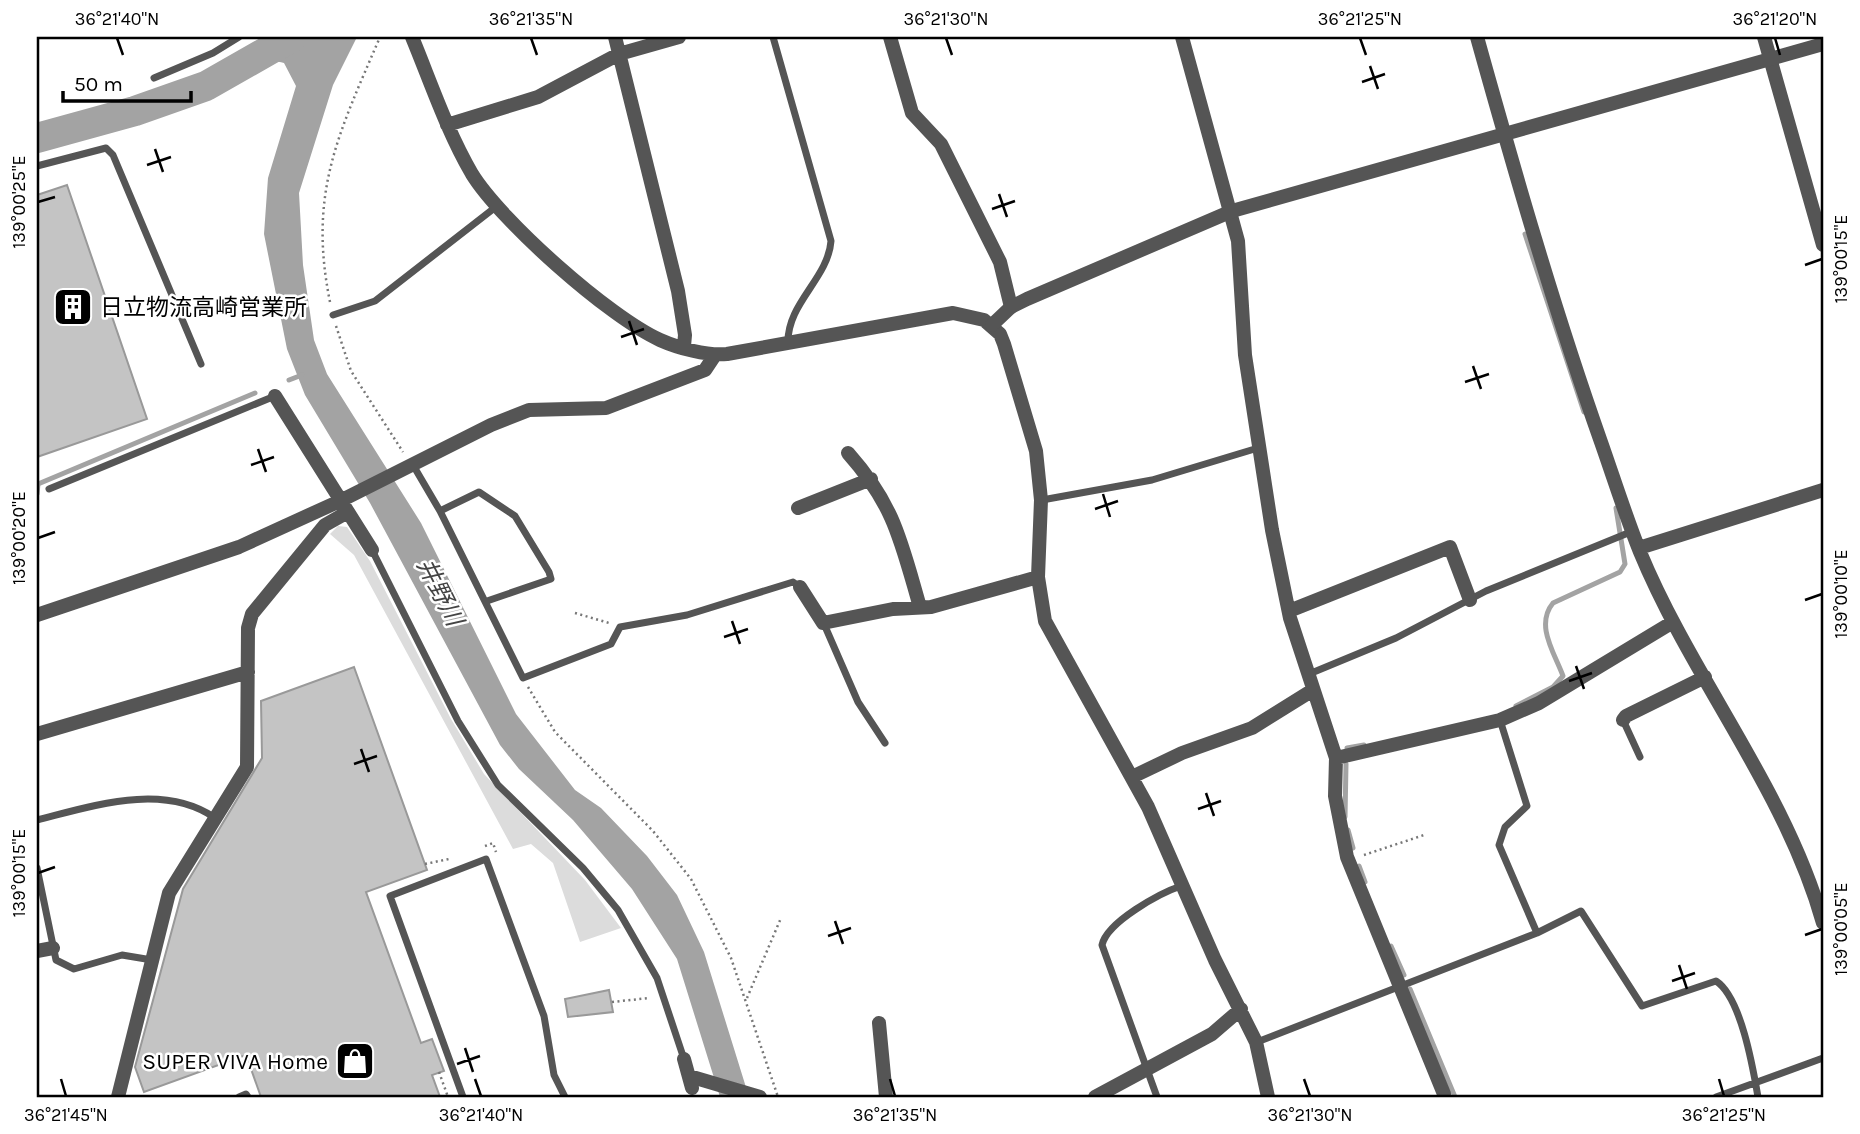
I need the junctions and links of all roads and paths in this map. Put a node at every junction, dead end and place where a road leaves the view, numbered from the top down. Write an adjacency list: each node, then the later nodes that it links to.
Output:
1 (239, 37): 14 (lane)
2 (380, 37): 22 (path)
3 (412, 37): 15 (street)
4 (615, 37): 12 (street)
5 (679, 37): 12 (street)
6 (773, 37): 24 (lane)
7 (890, 37): 21 (street)
8 (1182, 37): 19 (street)
9 (1477, 37): 16 (street)
10 (1764, 37): 13 (street)
11 (1823, 44): 13 (street)
12 (619, 54): 15 (street); 25 (street)
13 (1771, 59): 16 (street); 20 (street)
14 (154, 78)
15 (447, 125): 18 (street)
16 (1504, 133): 19 (street); 39 (street)
17 (37, 166): 27 (lane)
18 (499, 205): 22 (lane); 25 (street)
19 (1232, 211): 21 (street); 29 (street)
20 (1823, 245)
21 (1011, 307): 23 (street)
22 (333, 316): 31 (path)
23 (992, 325): 24 (street); 35 (street)
24 (788, 345): 26 (street)
25 (684, 346): 26 (street)
26 (715, 355): 31 (street)
27 (201, 365)
28 (275, 396): 33 (lane); 36 (street)
29 (1258, 448): 35 (lane); 47 (street)
30 (848, 453): 32 (street)
31 (408, 462): 36 (street); 38 (lane)
32 (871, 479): 37 (street); 46 (street)
33 (49, 489)
34 (1823, 490): 40 (street)
35 (1041, 500): 42 (street)
36 (346, 503): 41 (street); 49 (street); 53 (street)
37 (798, 508)
38 (440, 511): 45 (lane); 45 (lane)
39 (1633, 531): 40 (street); 44 (lane)
40 (1639, 548): 50 (street)
41 (372, 550): 78 (lane)
42 (1038, 578): 46 (street); 64 (street)
43 (800, 587): 51 (street); 52 (lane)
44 (1470, 600): 47 (street); 54 (lane)
45 (486, 601): 56 (lane)
46 (920, 607): 51 (street)
47 (1289, 611): 54 (street)
48 (575, 613): 52 (path)
49 (37, 615)
50 (1672, 622): 55 (street); 58 (street)
51 (823, 623): 61 (lane)
52 (620, 627): 56 (lane)
53 (247, 672): 60 (street); 65 (street)
54 (1308, 674): 57 (street)
55 (1705, 677): 59 (street); 72 (street)
56 (523, 678): 79 (path)
57 (1313, 690): 63 (street); 64 (street)
58 (1500, 720): 63 (street); 73 (lane)
59 (1623, 720): 62 (lane)
60 (37, 734)
61 (885, 743)
62 (1640, 757)
63 (1336, 758): 68 (street)
64 (1132, 777): 70 (street)
65 (215, 818): 66 (lane); 76 (street)
66 (37, 820)
67 (1424, 835): 68 (path)
68 (1348, 860): 77 (street)
69 (37, 868): 74 (lane)
70 (1181, 886): 81 (street); 86 (lane)
71 (781, 918): 79 (path)
72 (1823, 923)
73 (1537, 933): 77 (lane); 88 (lane)
74 (53, 948): 75 (street); 76 (lane)
75 (37, 951)
76 (153, 960): 91 (street)
77 (1399, 985): 83 (lane); 90 (street)
78 (663, 994): 80 (path); 85 (lane)
79 (745, 999): 98 (path)
80 (612, 1002)
81 (1241, 1009): 83 (street); 86 (street)
82 (879, 1023): 99 (street)
83 (1256, 1042): 102 (street)
84 (1823, 1058): 88 (lane)
85 (684, 1059): 89 (street)
86 (1147, 1067): 100 (street); 101 (lane)
87 (439, 1073): 94 (path)
88 (1755, 1083): 103 (lane); 104 (lane)
89 (693, 1085): 97 (street)
90 (1445, 1096)
91 (118, 1097)
92 (239, 1097): 93 (lane)
93 (248, 1097)
94 (448, 1097)
95 (463, 1097): 96 (lane)
96 (565, 1097)
97 (760, 1097)
98 (778, 1097)
99 (886, 1097)
100 (1095, 1097)
101 (1157, 1097)
102 (1268, 1097)
103 (1716, 1097)
104 (1758, 1097)

